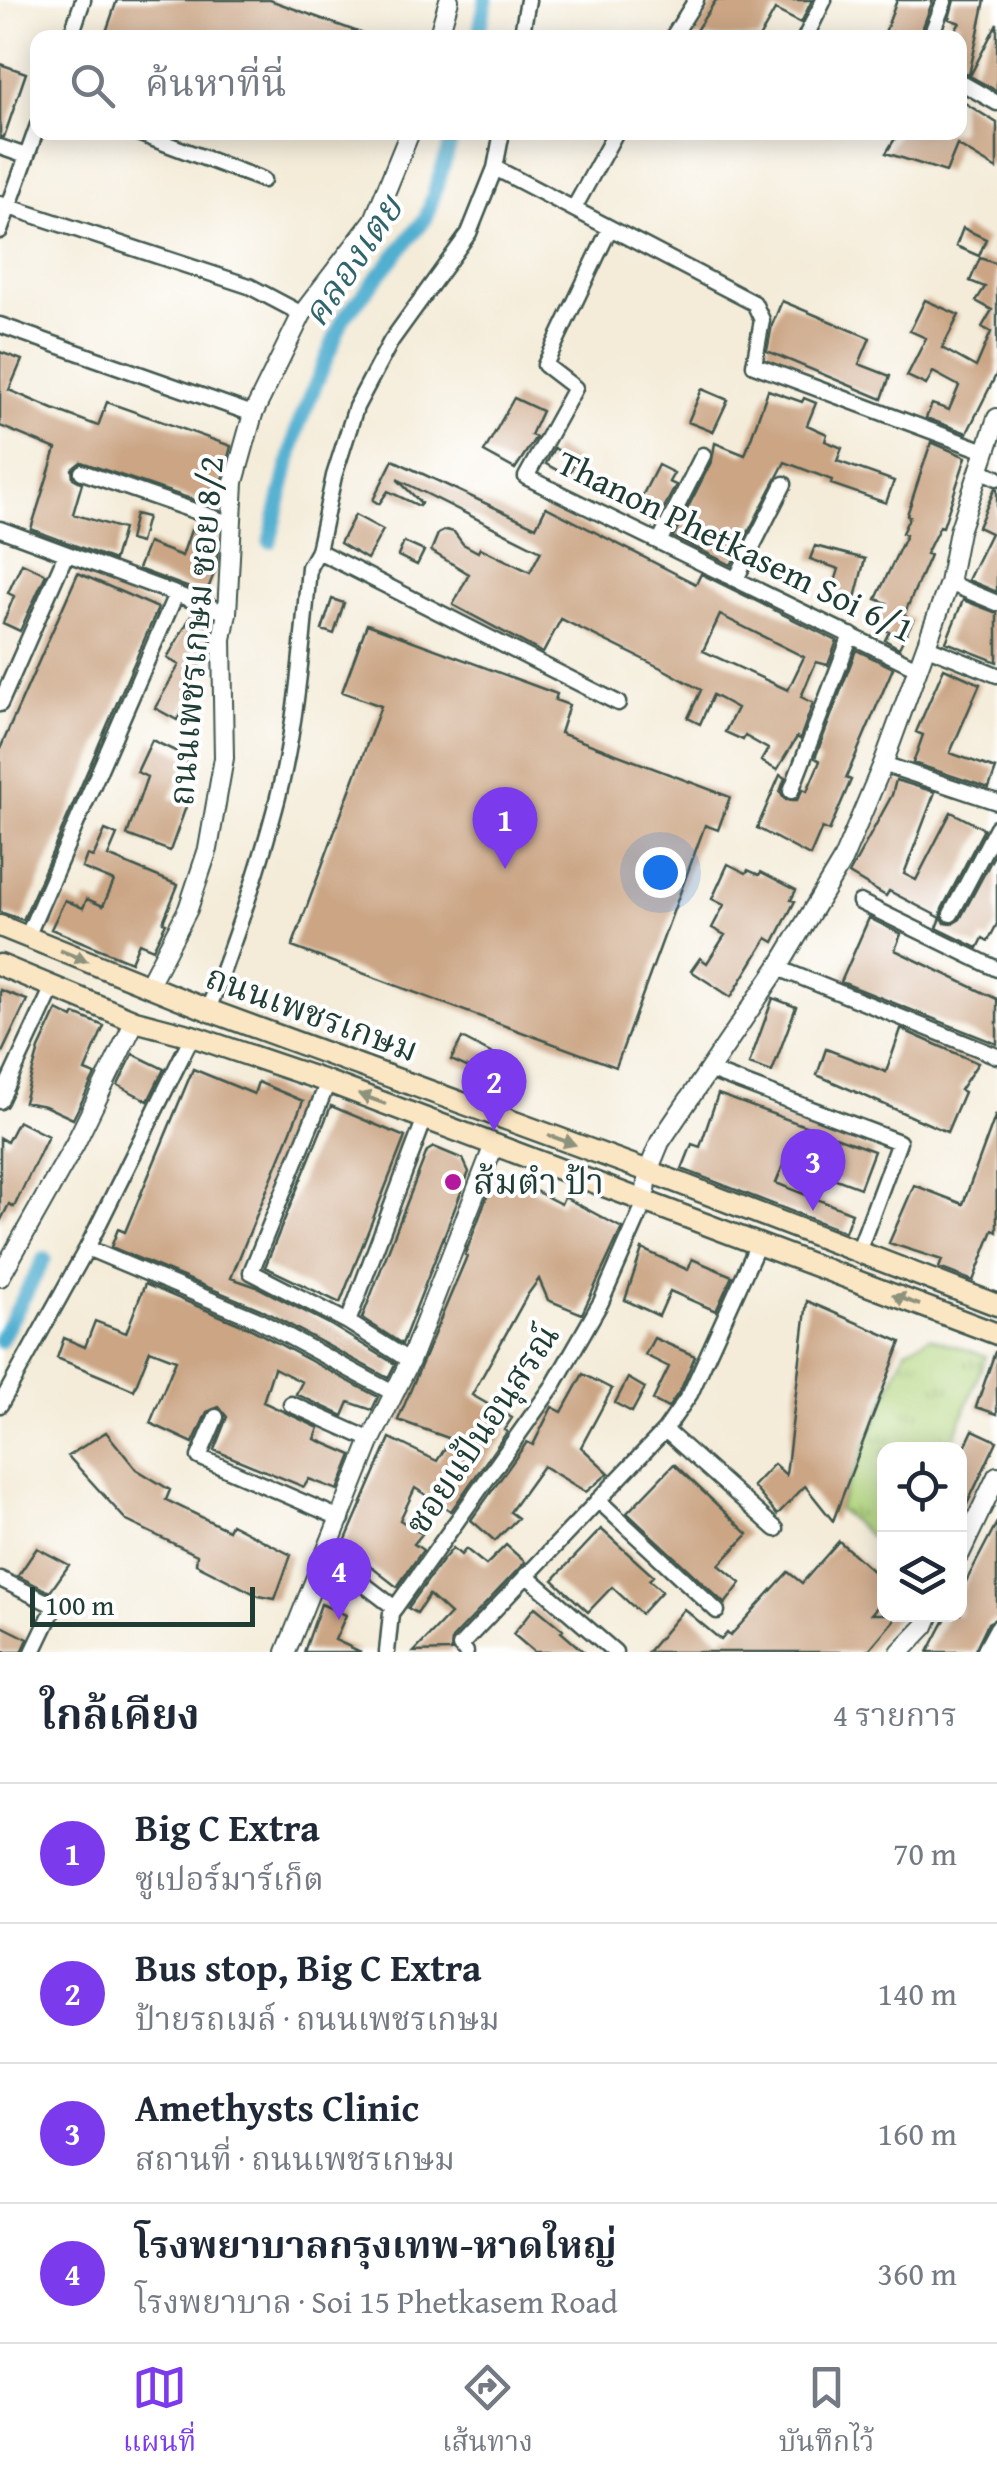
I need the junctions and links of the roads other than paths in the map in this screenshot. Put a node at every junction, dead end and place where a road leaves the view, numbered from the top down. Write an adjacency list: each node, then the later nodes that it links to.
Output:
1 (83, 0): 7 (street)
2 (448, 0): 8 (street)
3 (528, 0): 9 (street)
4 (696, 0): 10 (street)
5 (824, 0): 11 (street)
6 (944, 2): 12 (street)
7 (73, 30)
8 (440, 30)
9 (522, 30)
10 (677, 30)
11 (809, 30)
12 (933, 30)
13 (967, 86): 14 (street)
14 (997, 103)
15 (32, 140): 21 (street)
16 (156, 140): 23 (street)
17 (407, 140): 28 (street, ถนนเพชรเกษม ซอย 8/2)
18 (500, 140): 22 (street)
19 (612, 140): 25 (street)
20 (0, 147): 21 (street)
21 (26, 156): 24 (street)
22 (495, 168): 25 (street); 40 (street)
23 (263, 180)
24 (4, 205): 27 (street); 28 (street)
25 (574, 208): 26 (street)
26 (610, 228): 33 (street); 39 (street, Thanon Phetkasem Soi 6/1)
27 (0, 231)
28 (302, 314): 30 (street, ถนนเพชรเกษม ซอย 8/2)
29 (0, 325): 30 (street)
30 (253, 414): 37 (street, ถนนเพชรเกษม ซอย 8/2)
31 (997, 418): 33 (street)
32 (703, 455): 39 (street)
33 (981, 460): 35 (street); 43 (street)
34 (82, 472): 37 (street)
35 (997, 478)
36 (784, 484): 42 (street)
37 (232, 524): 46 (street, ถนนเพชรเกษม ซอย 8/2)
38 (0, 529): 41 (street)
39 (659, 542): 42 (street, Thanon Phetkasem Soi 6/1)
40 (318, 551): 51 (street); 66 (street)
41 (66, 554): 44 (street); 52 (street)
42 (736, 579): 47 (street, Thanon Phetkasem Soi 6/1)
43 (950, 583): 45 (street); 48 (street)
44 (176, 594): 46 (street); 60 (street)
45 (997, 603)
46 (226, 613): 64 (street, ถนนเพชรเกษม ซอย 8/2)
47 (851, 635): 49 (street, Thanon Phetkasem Soi 6/1); 54 (street)
48 (925, 646): 49 (street); 50 (street)
49 (919, 669): 53 (street)
50 (997, 675)
51 (618, 703)
52 (0, 704)
53 (883, 764): 55 (street); 62 (street)
54 (791, 791)
55 (997, 802)
56 (997, 827): 58 (street)
57 (860, 902): 63 (street)
58 (951, 914)
59 (0, 926): 60 (main road, ถนนเพชรเกษม)
60 (27, 937): 64 (main road, ถนนเพชรเกษม, one-way to 64)
61 (0, 964): 65 (main road, ถนนเพชรเกษม)
62 (778, 968): 69 (street); 70 (street)
63 (997, 969)
64 (148, 986): 66 (main road, ถนนเพชรเกษม)
65 (53, 987): 67 (main road, ถนนเพชรเกษม); 72 (street)
66 (208, 1010): 75 (main road, ถนนเพชรเกษม, one-way to 75)
67 (135, 1021): 68 (main road, ถนนเพชรเกษม); 80 (street)
68 (192, 1036): 71 (main road, ถนนเพชรเกษม); 78 (street)
69 (997, 1056)
70 (708, 1070): 75 (street); 79 (street)
71 (328, 1082): 73 (main road, ถนนเพชรเกษม, one-way to 71); 82 (street)
72 (0, 1101)
73 (425, 1118): 74 (main road, ถนนเพชรเกษม); 82 (street)
74 (494, 1145): 76 (main road, ถนนเพชรเกษม); 84 (street)
75 (648, 1171): 76 (street); 79 (main road, ถนนเพชรเกษม)
76 (645, 1202): 77 (main road, ถนนเพชรเกษม); 99 (street, ซอยแป้นอนุสรณ์)
77 (758, 1244): 83 (main road, ถนนเพชรเกษม, one-way to 77); 89 (street)
78 (87, 1248): 85 (street); 87 (street)
79 (858, 1252): 81 (main road, ถนนเพชรเกษม)
80 (0, 1278)
81 (997, 1305)
82 (348, 1322): 84 (street)
83 (997, 1334)
84 (410, 1361): 85 (street)
85 (395, 1394): 90 (street)
86 (291, 1404): 90 (street)
87 (0, 1405)
88 (216, 1416): 93 (street)
89 (665, 1430): 92 (street); 94 (street)
90 (371, 1440): 93 (street)
91 (997, 1476): 95 (street)
92 (598, 1500): 97 (street); 100 (street)
93 (342, 1519): 96 (street)
94 (776, 1530)
95 (967, 1539)
96 (327, 1556): 99 (street); 104 (street)
97 (526, 1575): 106 (street); 107 (street)
98 (0, 1579): 103 (street)
99 (394, 1608): 105 (street)
100 (717, 1610)
101 (927, 1622): 108 (street)
102 (997, 1628): 109 (street)
103 (33, 1652)
104 (286, 1652)
105 (387, 1652)
106 (466, 1652)
107 (615, 1652)
108 (900, 1652)
109 (984, 1652)

